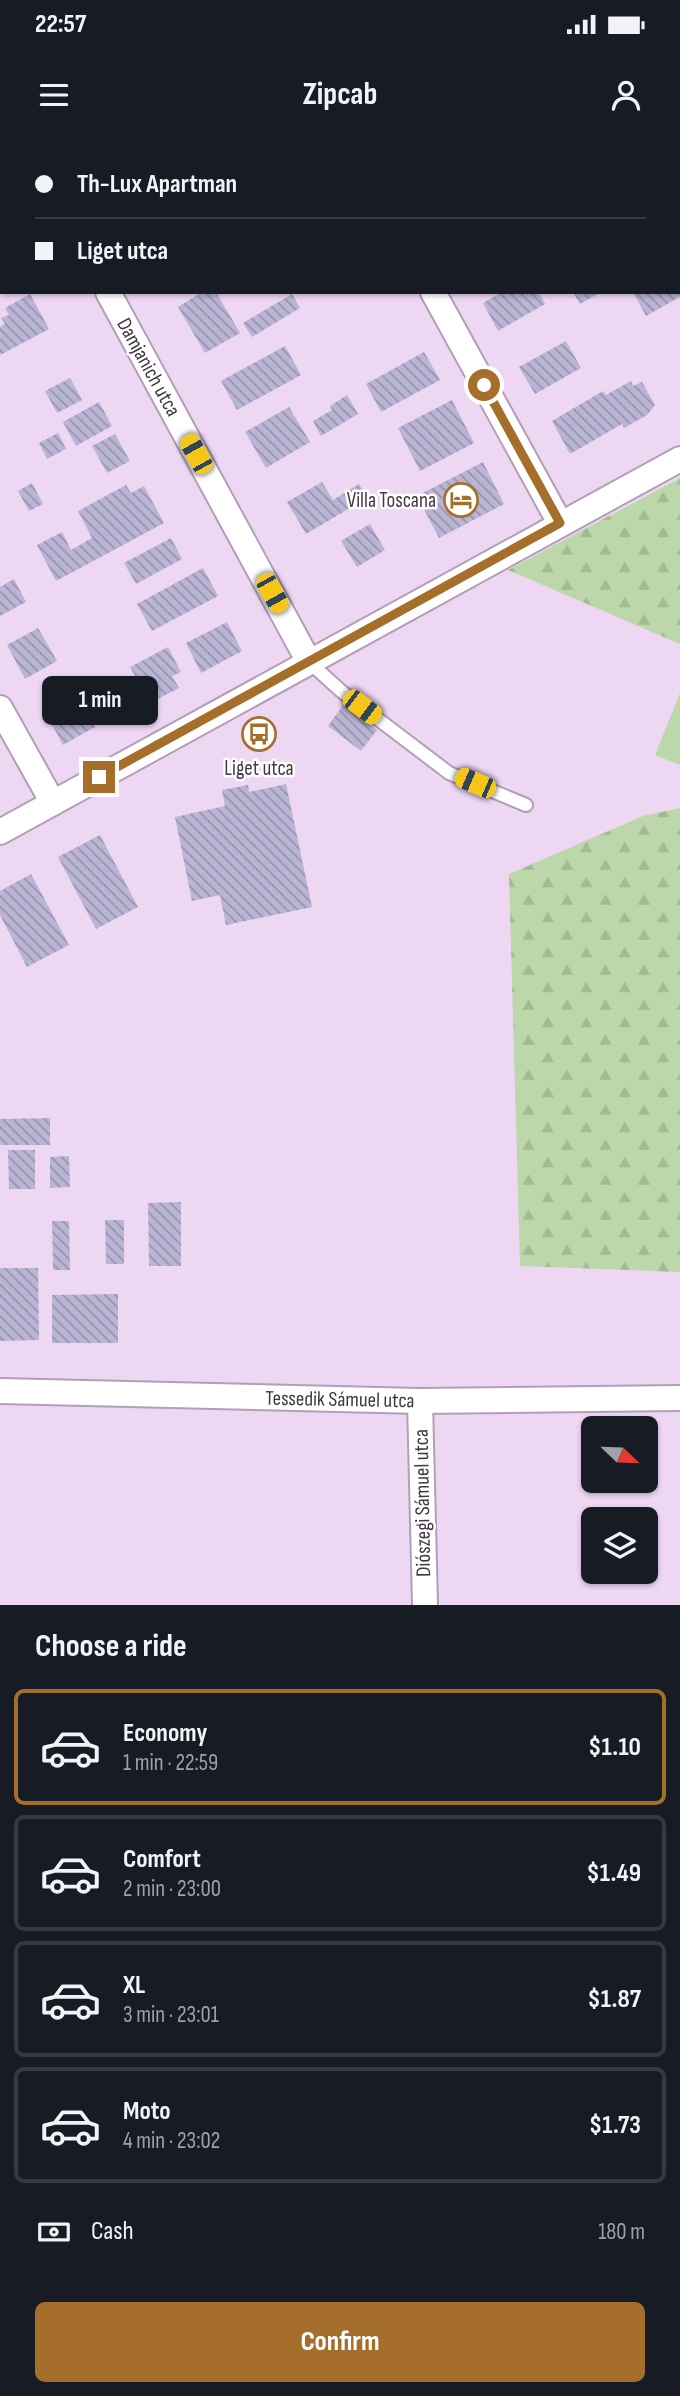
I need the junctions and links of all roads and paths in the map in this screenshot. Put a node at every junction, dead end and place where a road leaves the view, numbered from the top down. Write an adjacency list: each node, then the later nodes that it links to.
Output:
1 (109, 294): 5 (street, Damjanich utca)
2 (434, 294): 4 (street)
3 (680, 459): 4 (street)
4 (560, 523): 5 (street)
5 (309, 662): 7 (street); 8 (lane)
6 (0, 708): 7 (street)
7 (53, 803): 9 (street)
8 (526, 805)
9 (0, 832)
10 (0, 1391): 12 (street, Tessedik Sámuel utca)
11 (680, 1398): 12 (street, Tessedik Sámuel utca)
12 (420, 1401): 13 (street, Diószegi Sámuel utca)
13 (425, 1605)

